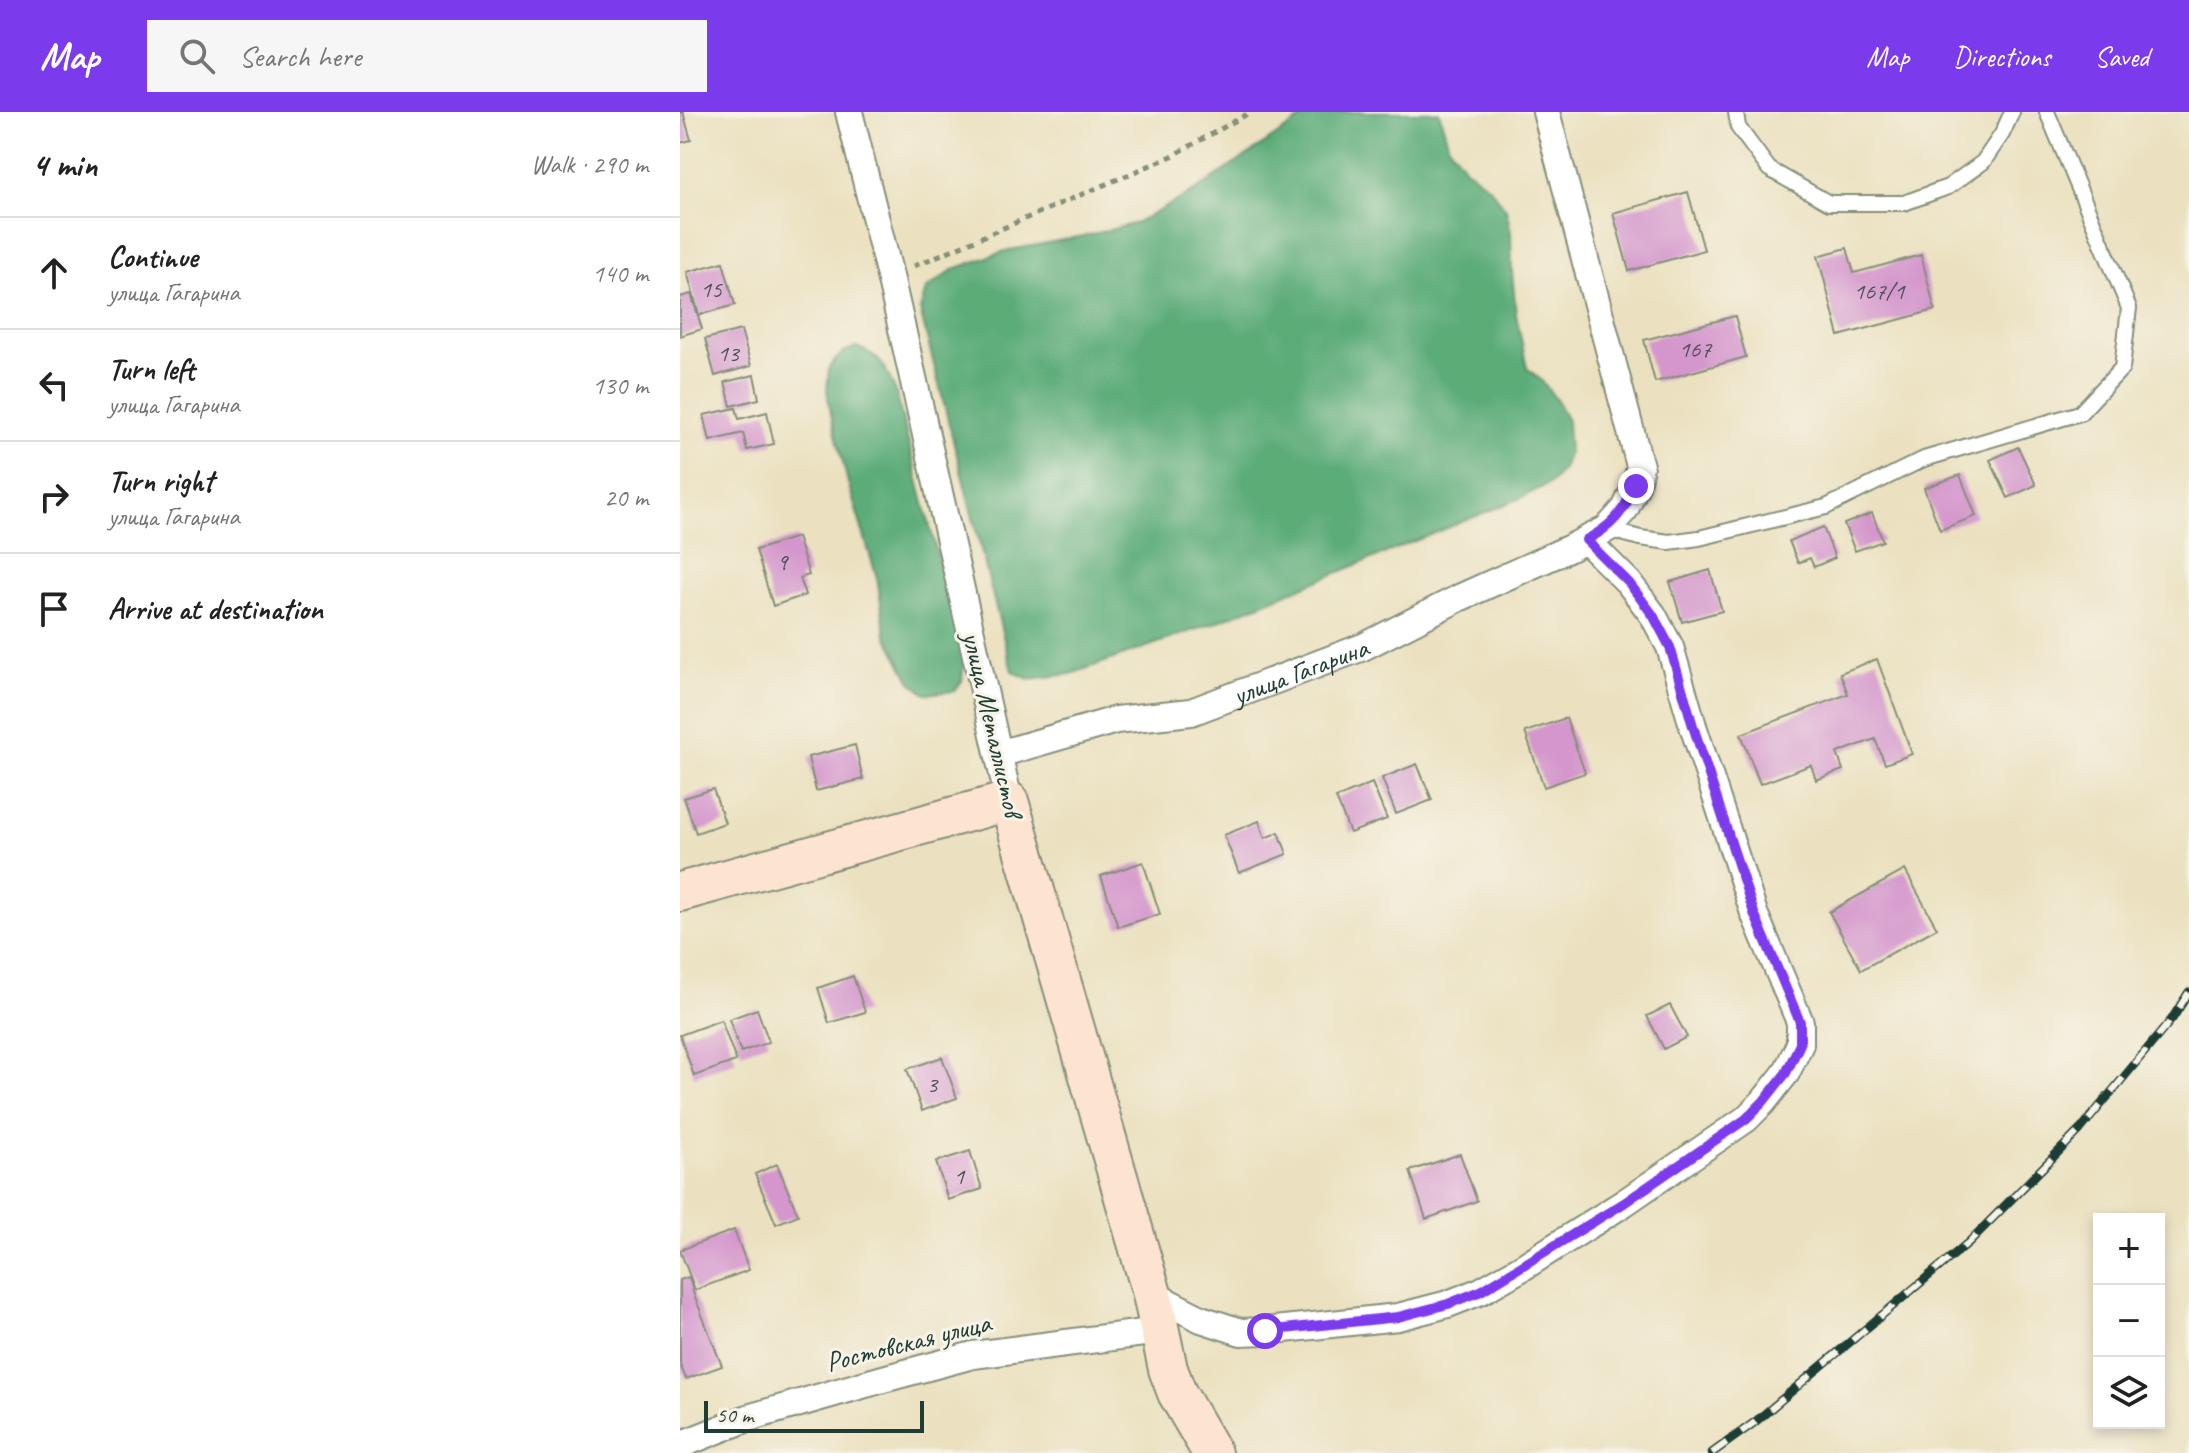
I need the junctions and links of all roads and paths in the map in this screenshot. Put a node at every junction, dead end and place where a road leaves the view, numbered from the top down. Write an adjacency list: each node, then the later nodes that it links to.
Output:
1 (849, 112): 7 (street, улица Металлистов)
2 (1546, 112): 8 (street, улица Гагарина)
3 (1736, 112): 4 (lane)
4 (2012, 112)
5 (2047, 112): 8 (lane)
6 (1247, 113): 7 (path)
7 (890, 276): 9 (street, улица Металлистов)
8 (1596, 534): 9 (street, улица Гагарина); 12 (street)
9 (999, 754): 10 (street, улица Металлистов)
10 (1009, 801): 11 (main road); 12 (main road, улица Металлистов)
11 (680, 892)
12 (1155, 1313): 13 (street, Ростовская улица); 14 (main road, улица Металлистов)
13 (680, 1445)
14 (1212, 1453)

